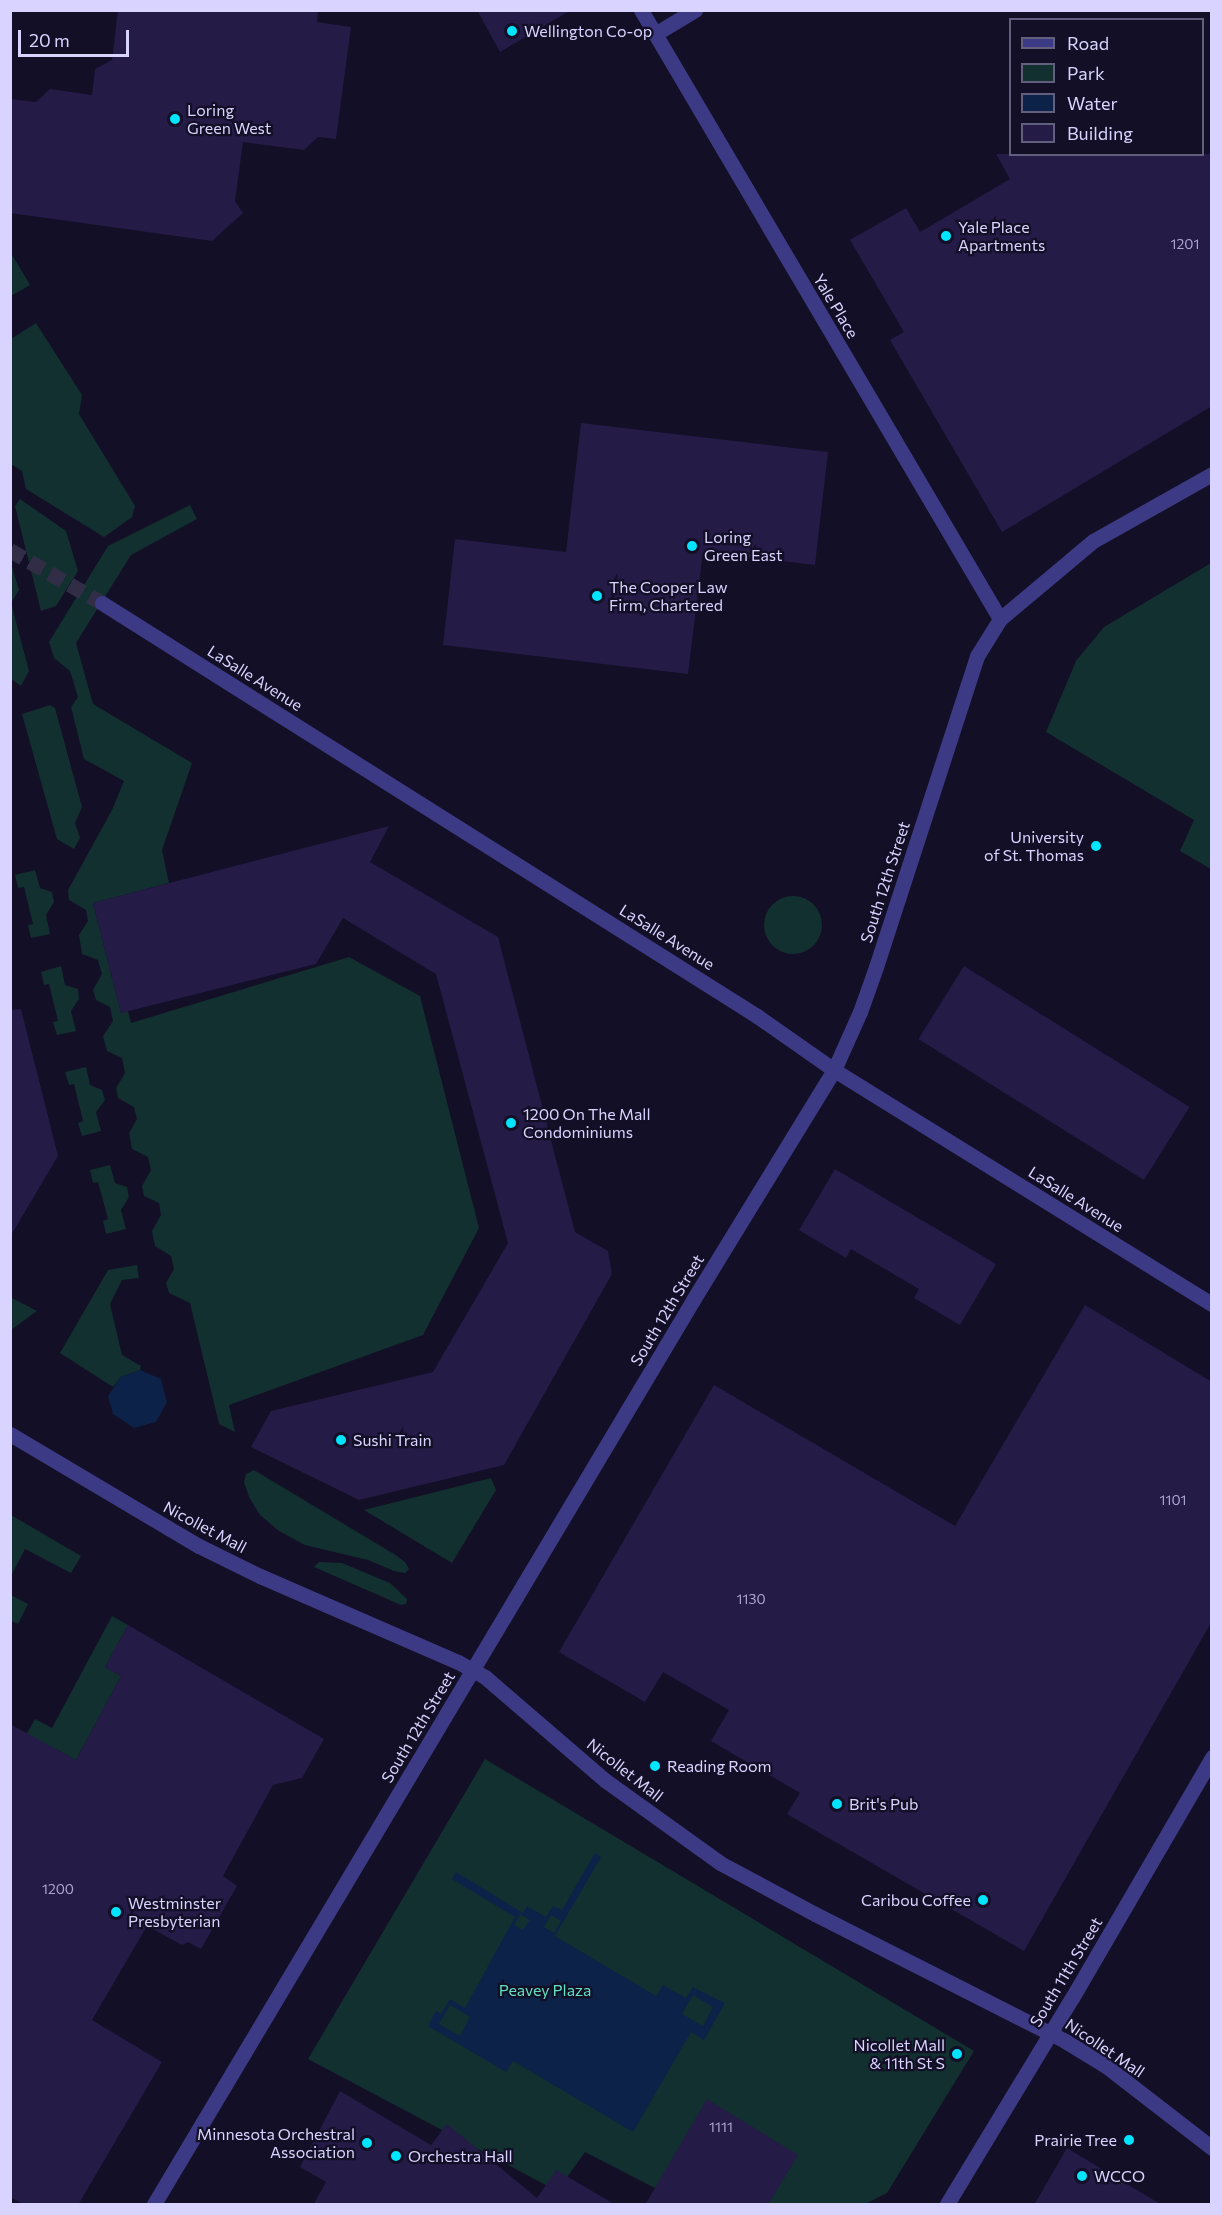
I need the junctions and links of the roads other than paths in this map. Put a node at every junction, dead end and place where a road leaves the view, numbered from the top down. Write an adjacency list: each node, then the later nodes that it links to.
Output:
1 (641, 10): 3 (street, Yale Place)
2 (695, 10): 3 (street)
3 (655, 34): 6 (street, Yale Place)
4 (1212, 474): 6 (street, South 12th Street)
5 (102, 603): 7 (street, LaSalle Avenue)
6 (1000, 619): 7 (street, South 12th Street)
7 (834, 1070): 8 (street, LaSalle Avenue); 10 (street, South 12th Street)
8 (1212, 1304)
9 (10, 1434): 10 (street, Nicollet Mall)
10 (472, 1670): 12 (street, Nicollet Mall); 14 (street, South 12th Street)
11 (1212, 1757): 12 (street, South 11th Street)
12 (1051, 2033): 13 (street, Nicollet Mall); 15 (street, South 11th Street)
13 (1212, 2148)
14 (154, 2205)
15 (947, 2205)

